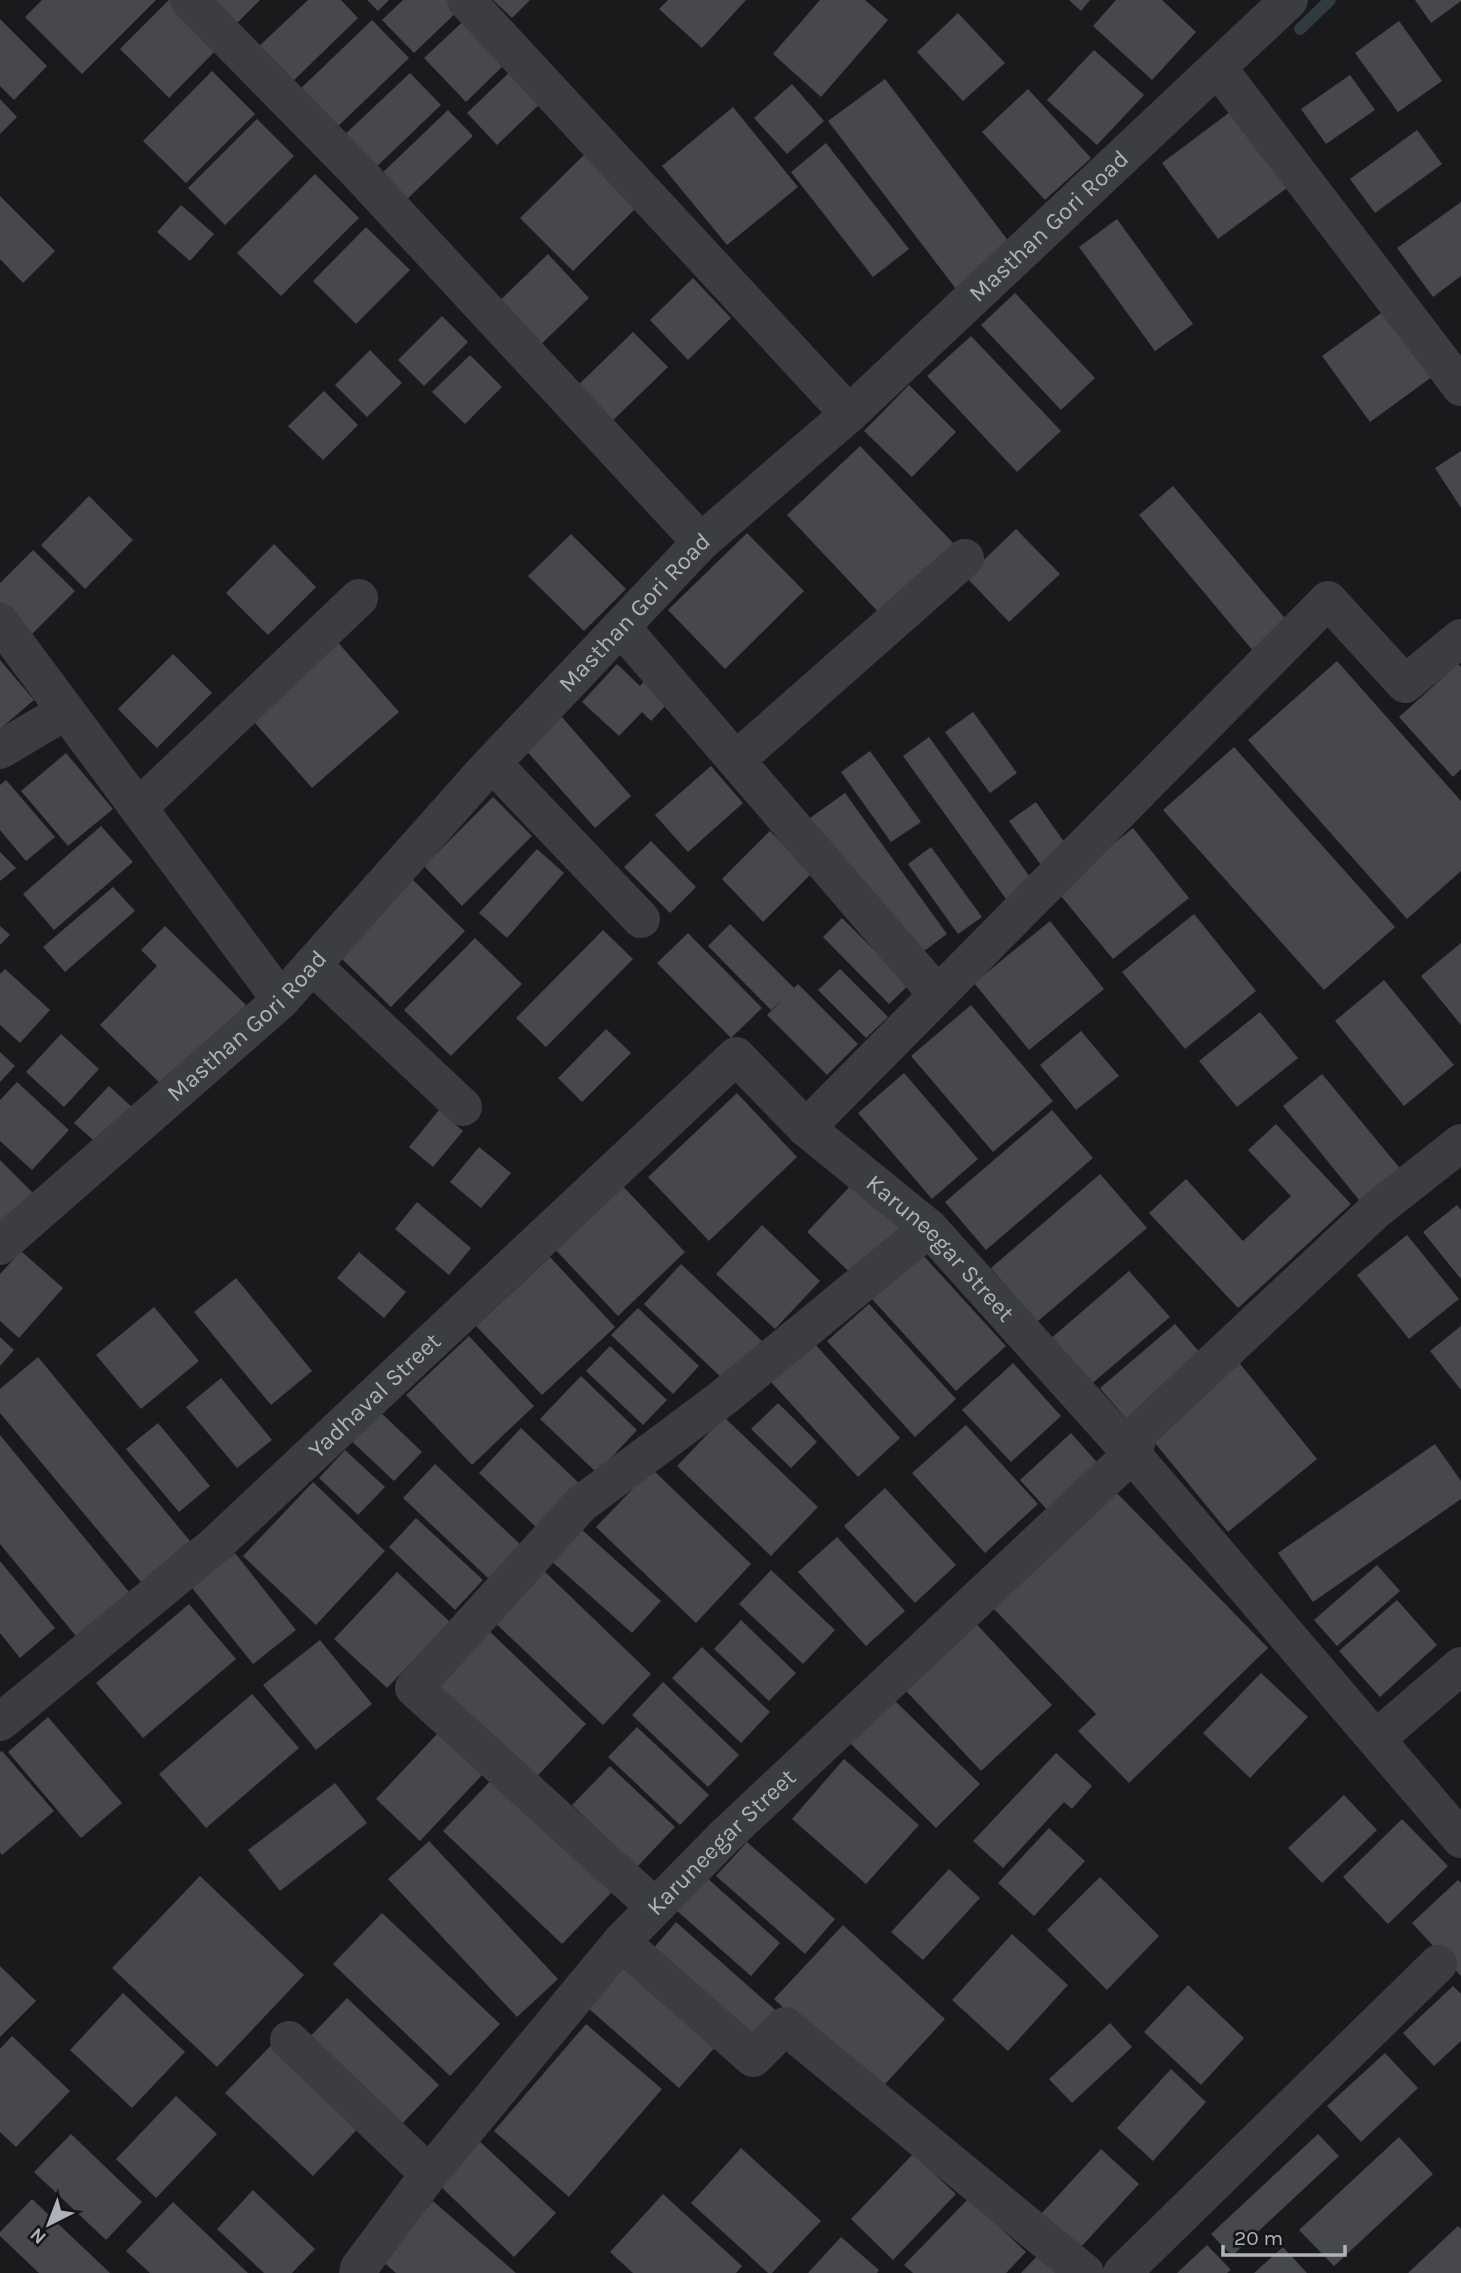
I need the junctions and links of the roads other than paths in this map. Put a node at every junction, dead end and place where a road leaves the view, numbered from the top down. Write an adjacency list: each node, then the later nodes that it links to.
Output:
1 (189, 0): 7 (street)
2 (466, 0): 6 (street)
3 (1269, 5): 4 (street, Masthan Gori Road)
4 (1218, 68): 5 (street); 6 (street, Masthan Gori Road)
5 (1461, 387)
6 (849, 414): 7 (street, Masthan Gori Road)
7 (701, 542): 11 (street, Masthan Gori Road)
8 (965, 558): 15 (street)
9 (359, 598): 17 (street)
10 (0, 622): 13 (street)
11 (621, 627): 15 (street); 16 (street, Masthan Gori Road)
12 (1461, 638): 20 (street)
13 (66, 711): 14 (street); 17 (street)
14 (0, 750)
15 (736, 760): 20 (street)
16 (493, 764): 18 (street); 19 (street, Masthan Gori Road)
17 (138, 808): 21 (street)
18 (641, 919)
19 (313, 965): 21 (street, Masthan Gori Road); 23 (street)
20 (937, 994): 24 (street)
21 (281, 1000): 27 (street, Masthan Gori Road)
22 (736, 1056): 24 (street, Karuneegar Street); 30 (street, Yadhaval Street)
23 (463, 1107)
24 (806, 1128): 26 (street, Karuneegar Street)
25 (1461, 1143): 28 (street, Karuneegar Street)
26 (929, 1228): 28 (street, Karuneegar Street); 33 (street)
27 (0, 1245)
28 (1132, 1454): 31 (street); 33 (street, Karuneegar Street)
29 (1461, 1666): 31 (street)
30 (0, 1722)
31 (1376, 1739): 32 (street)
32 (1461, 1839)
33 (654, 1906): 34 (street, Karuneegar Street)
34 (621, 1942): 37 (street, Karuneegar Street); 39 (street)
35 (1438, 1964): 40 (street)
36 (289, 2040): 37 (street)
37 (429, 2174): 38 (street, Karuneegar Street)
38 (358, 2273)
39 (1085, 2273)
40 (1122, 2273)

